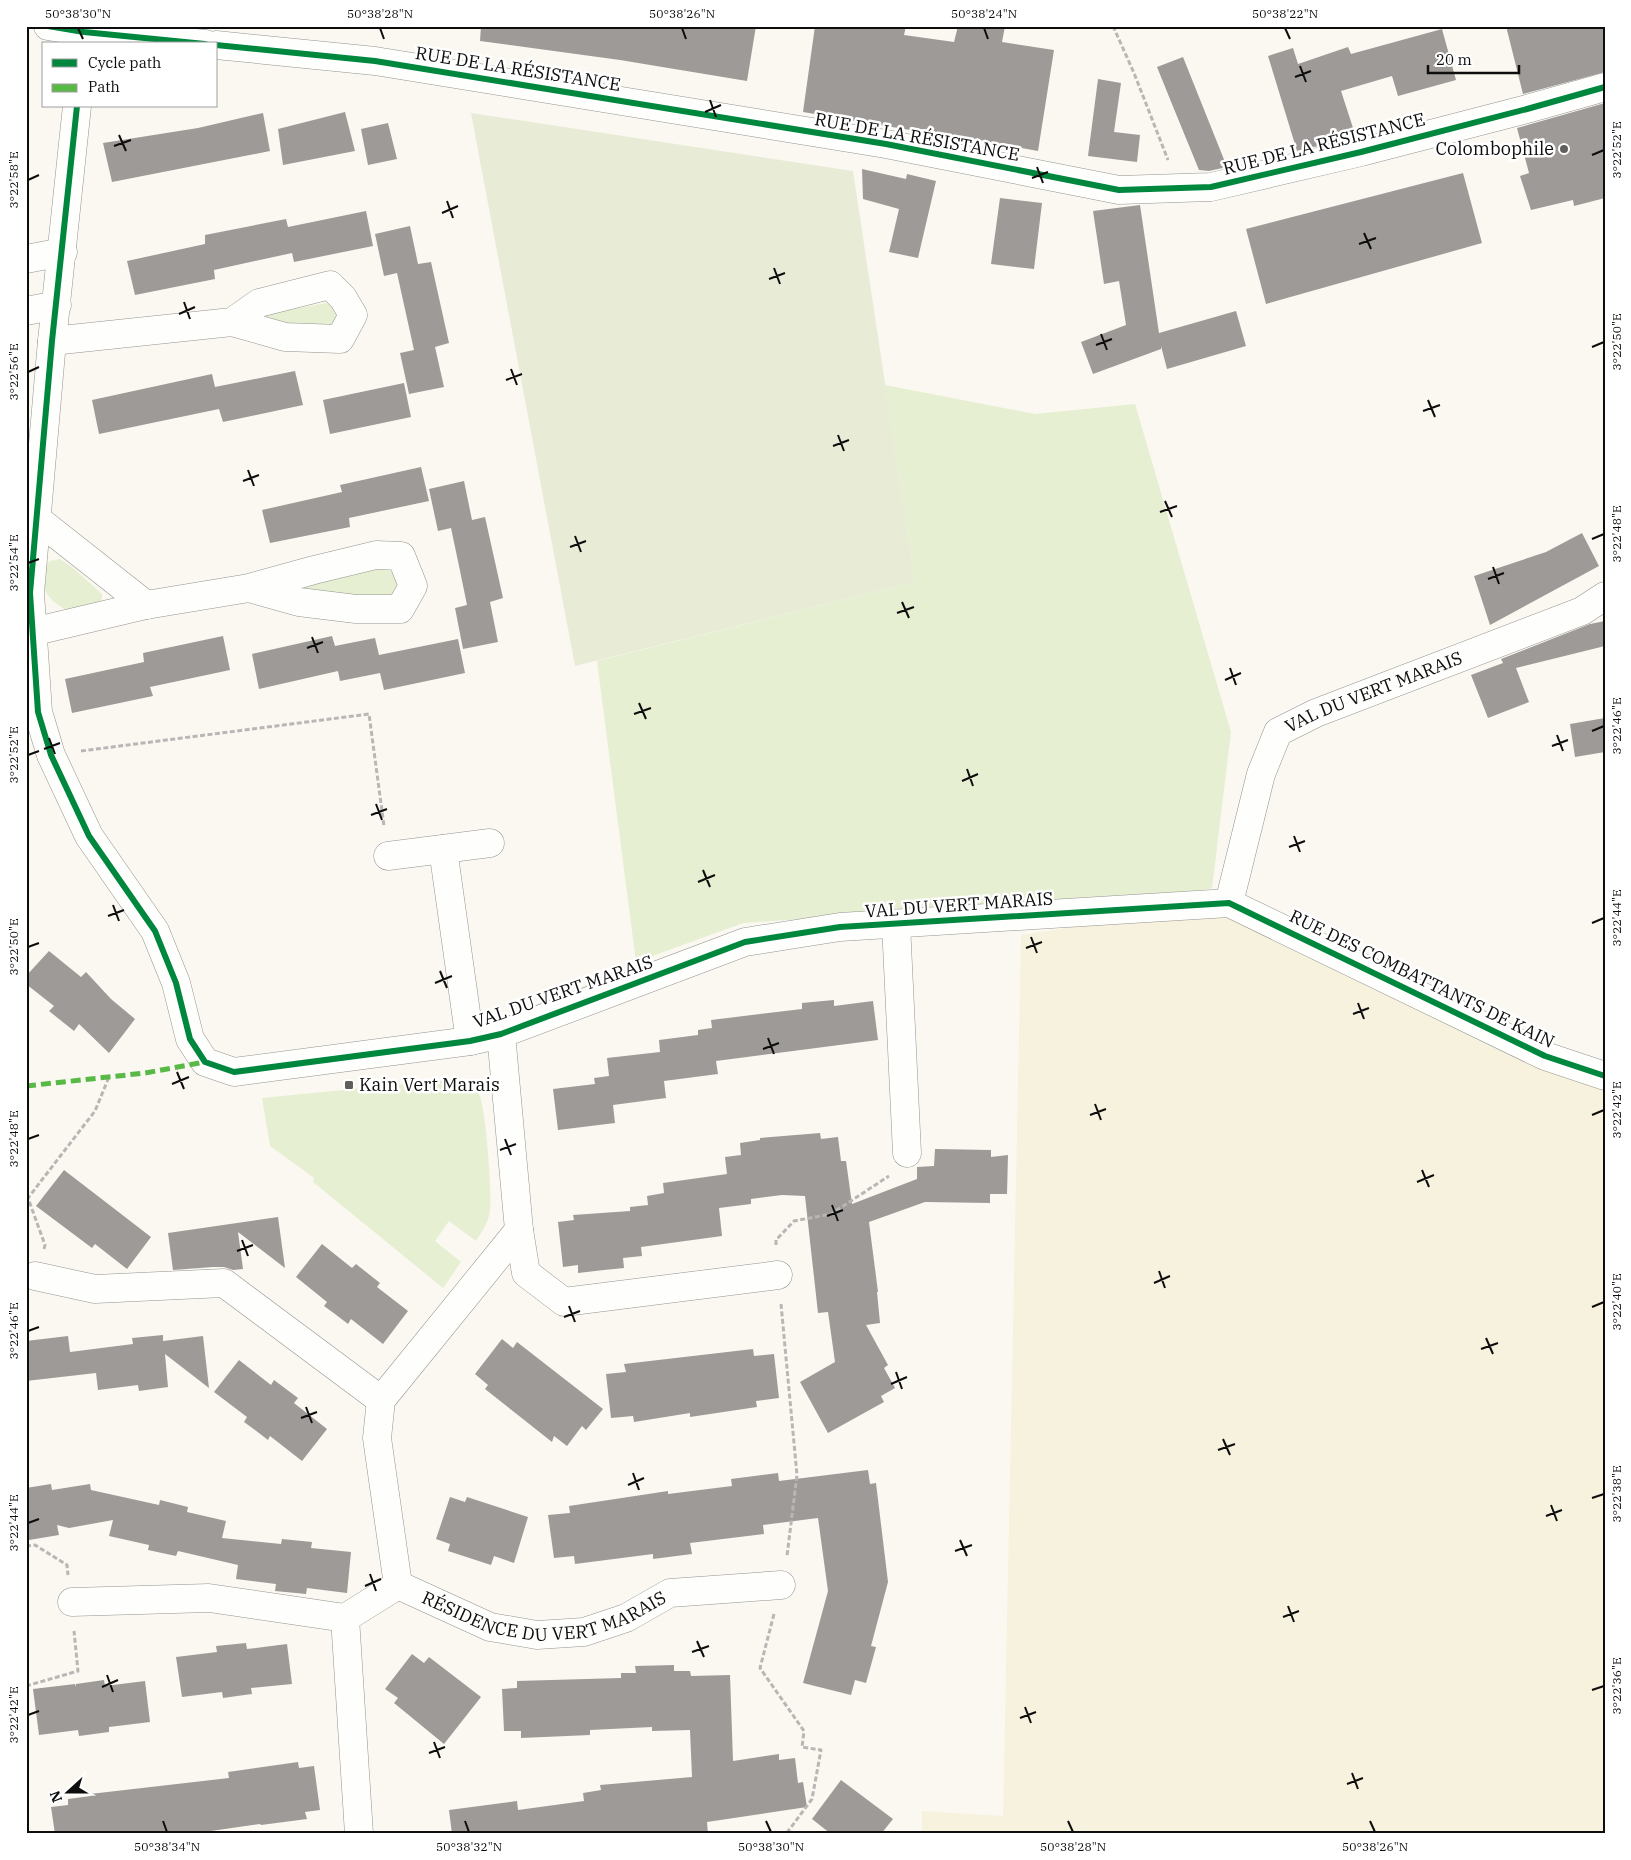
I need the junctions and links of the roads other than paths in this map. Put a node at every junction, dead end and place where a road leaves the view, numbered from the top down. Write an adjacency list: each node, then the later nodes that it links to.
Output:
1 (48, 26): 2 (street)
2 (84, 38): 3 (street)
3 (165, 42)
4 (218, 45): 5 (street, RUE DE LA RÉSISTANCE)
5 (1605, 87)
6 (77, 108): 7 (street, VAL DU VERT MARAIS)
7 (63, 252): 8 (street); 9 (street, VAL DU VERT MARAIS)
8 (26, 259)
9 (57, 305): 10 (street); 12 (street, VAL DU VERT MARAIS)
10 (26, 311)
11 (232, 322): 12 (street)
12 (52, 341): 13 (street, VAL DU VERT MARAIS)
13 (37, 519): 16 (street); 17 (street, VAL DU VERT MARAIS)
14 (249, 588): 14 (street); 16 (street)
15 (1605, 596): 21 (street, VAL DU VERT MARAIS)
16 (146, 605): 17 (street)
17 (32, 632): 24 (street, VAL DU VERT MARAIS)
18 (490, 843): 19 (street)
19 (442, 849): 20 (street); 24 (street, VAL DU VERT MARAIS)
20 (388, 856)
21 (1229, 903): 22 (street, VAL DU VERT MARAIS); 25 (street, RUE DES COMBATTANTS DE KAIN)
22 (896, 924): 23 (street, VAL DU VERT MARAIS); 26 (street)
23 (501, 1034): 24 (street, VAL DU VERT MARAIS); 27 (street)
24 (470, 1041)
25 (1605, 1076)
26 (908, 1152)
27 (520, 1230): 28 (street); 30 (street)
28 (778, 1275)
29 (35, 1276): 30 (street)
30 (381, 1400): 31 (street, RÉSIDENCE DU VERT MARAIS)
31 (398, 1585): 32 (street, RÉSIDENCE DU VERT MARAIS); 34 (street, RÉSIDENCE DU VERT MARAIS)
32 (781, 1585)
33 (72, 1602): 34 (street)
34 (345, 1618): 35 (street)
35 (358, 1834)

